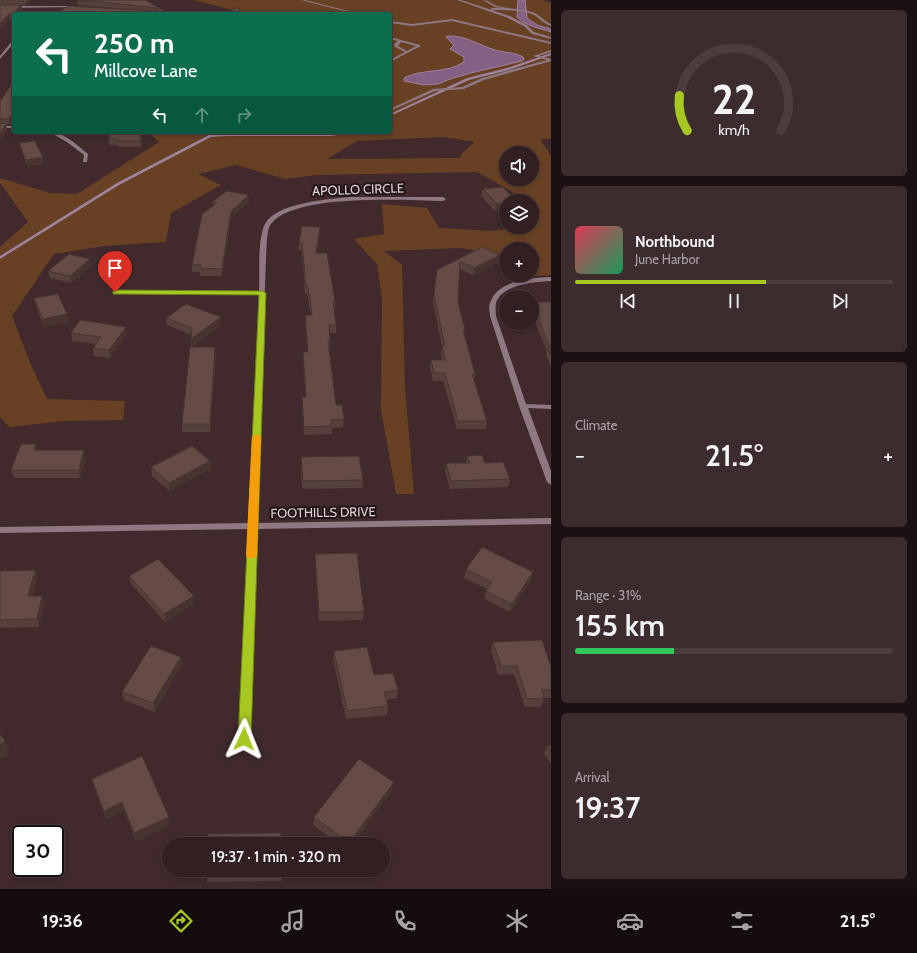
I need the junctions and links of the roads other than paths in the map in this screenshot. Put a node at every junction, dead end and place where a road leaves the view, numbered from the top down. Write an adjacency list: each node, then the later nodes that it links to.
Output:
1 (302, 0): 10 (lane)
2 (458, 0): 7 (lane)
3 (484, 0): 8 (lane)
4 (0, 7): 5 (street)
5 (43, 7): 6 (street); 9 (street)
6 (80, 7)
7 (486, 9): 8 (lane); 13 (lane)
8 (508, 9): 12 (lane)
9 (40, 10)
10 (351, 12)
11 (392, 22): 16 (lane)
12 (551, 25)
13 (551, 38)
14 (392, 39): 15 (lane)
15 (401, 41): 18 (lane); 18 (lane)
16 (551, 43)
17 (12, 44): 20 (street)
18 (406, 51): 21 (lane)
19 (551, 51): 22 (lane)
20 (0, 58)
21 (392, 60)
22 (551, 60): 23 (lane)
23 (392, 109)
24 (0, 127): 25 (street)
25 (12, 127)
26 (55, 134): 27 (street)
27 (85, 161)
28 (443, 199): 31 (street, APOLLO CIRCLE)
29 (551, 279): 32 (street)
30 (115, 292): 31 (street)
31 (262, 293): 36 (street, APOLLO CIRCLE)
32 (523, 406): 33 (street); 34 (street)
33 (551, 406)
34 (551, 482)
35 (551, 521): 36 (street, FOOTHILLS DRIVE)
36 (253, 526): 37 (street, FOOTHILLS DRIVE); 38 (street, APOLLO CIRCLE)
37 (0, 530)
38 (244, 739)

